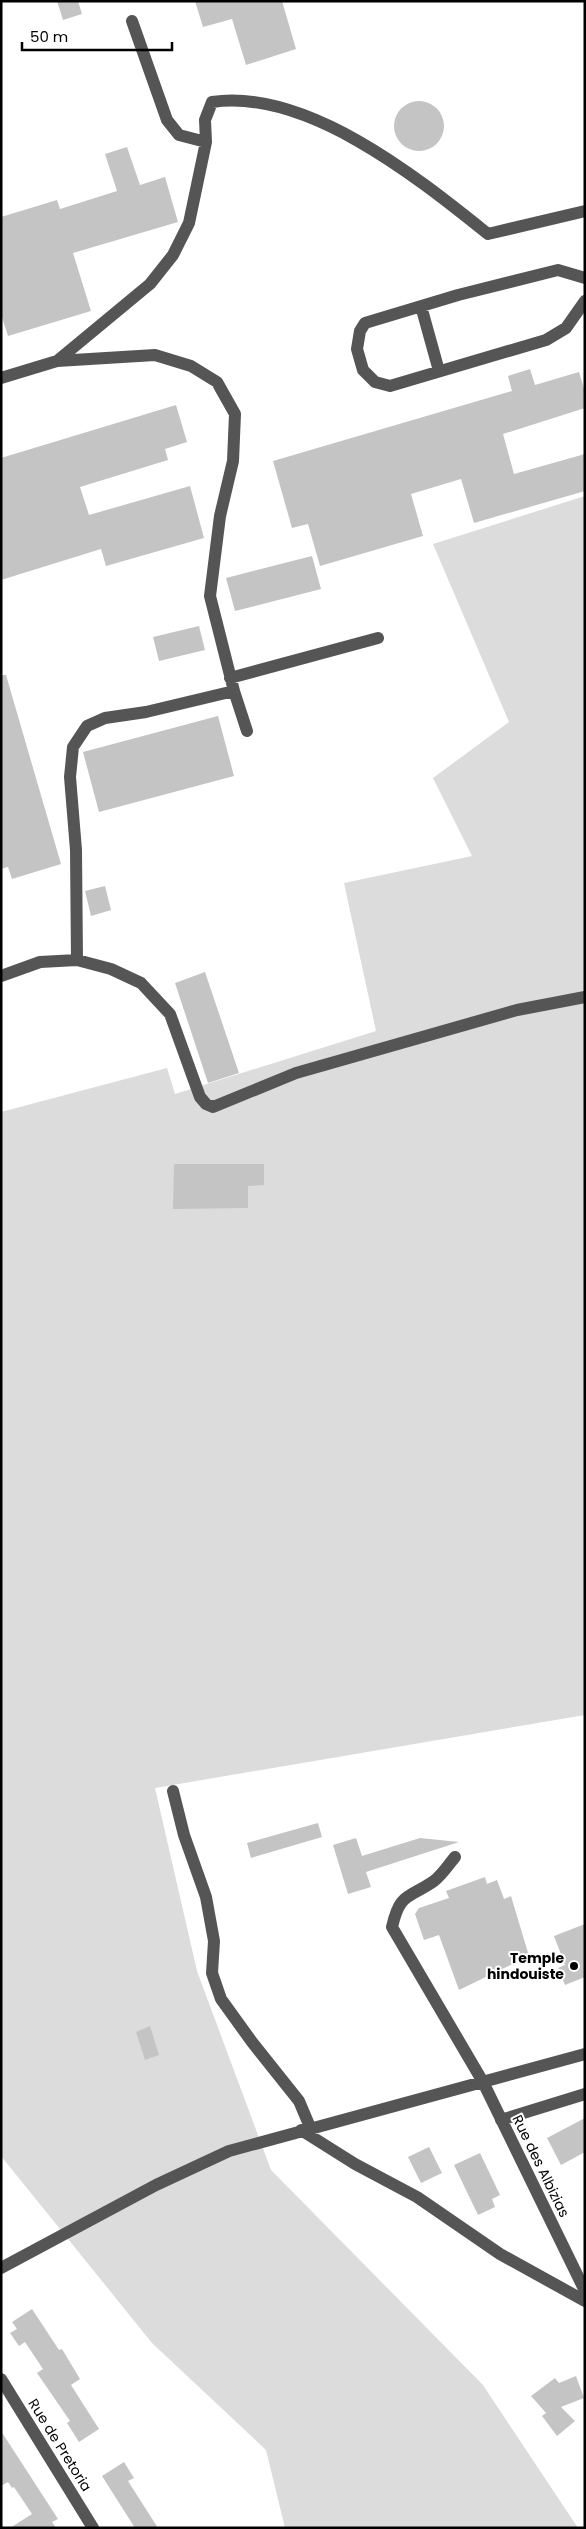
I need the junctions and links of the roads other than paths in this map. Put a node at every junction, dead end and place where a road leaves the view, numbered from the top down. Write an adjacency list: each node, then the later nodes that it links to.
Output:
1 (132, 21): 2 (street)
2 (206, 142): 3 (street); 7 (street)
3 (585, 211)
4 (585, 278): 6 (street)
5 (585, 301): 8 (street)
6 (420, 306): 8 (street); 8 (street)
7 (57, 361): 9 (street); 11 (street)
8 (438, 371)
9 (4, 380)
10 (378, 638): 11 (street)
11 (230, 678): 12 (street)
12 (234, 691): 13 (street); 14 (street)
13 (247, 731)
14 (77, 960): 15 (street); 16 (street)
15 (1, 976)
16 (585, 997)
17 (173, 1791): 23 (street)
18 (455, 1857): 20 (street, Rue des Albizias)
19 (585, 2054): 20 (street)
20 (483, 2082): 22 (street, Rue des Albizias); 23 (street)
21 (585, 2094): 22 (street)
22 (502, 2120): 25 (street, Rue des Albizias)
23 (306, 2129): 24 (street); 26 (street)
24 (1, 2268)
25 (585, 2291)
26 (585, 2301)
27 (1, 2379): 28 (street, Rue de Pretoria)
28 (93, 2528)

